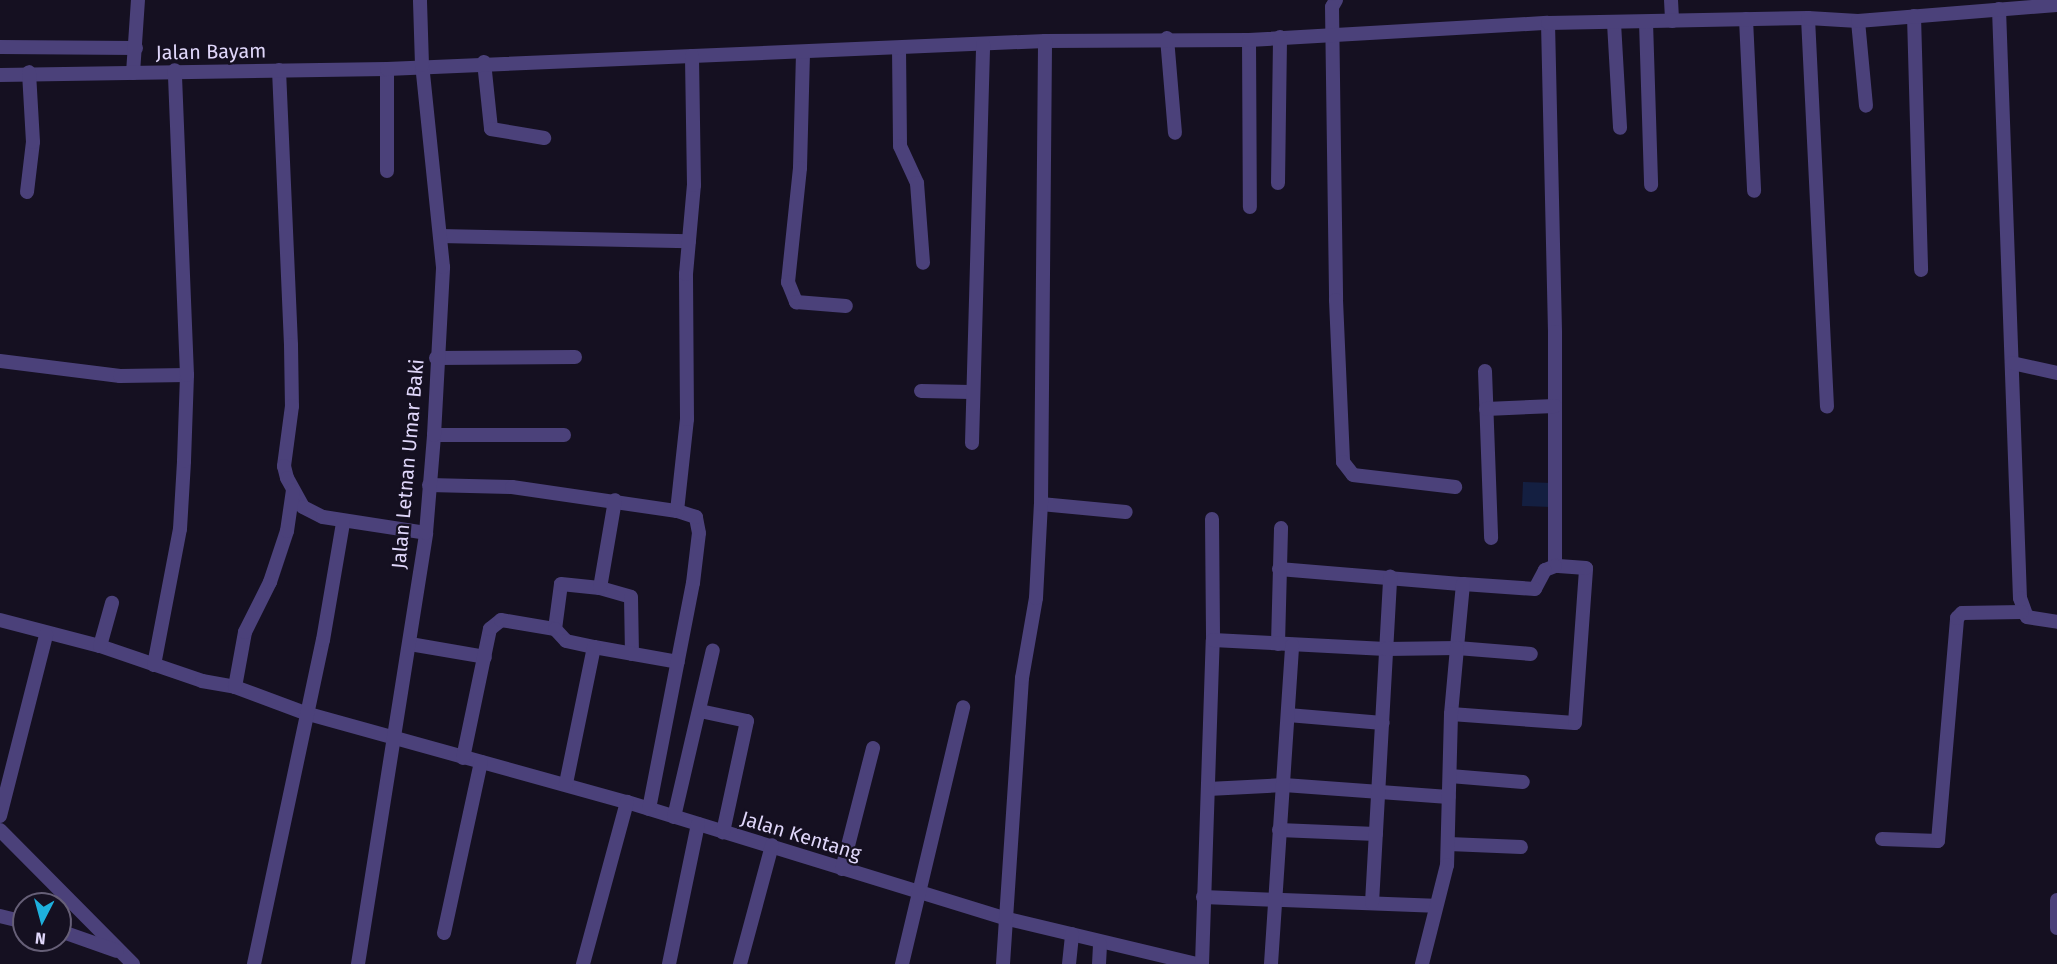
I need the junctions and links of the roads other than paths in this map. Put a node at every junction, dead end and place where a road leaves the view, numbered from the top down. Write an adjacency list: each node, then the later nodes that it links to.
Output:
1 (138, 0): 22 (street)
2 (420, 0): 27 (street, Jalan Letnan Umar Baki)
3 (1336, 0): 15 (street)
4 (1671, 0): 10 (street)
5 (2057, 5): 6 (street, Jalan Bayam)
6 (1999, 9): 7 (street, Jalan Bayam); 52 (street)
7 (1914, 16): 11 (street, Jalan Bayam); 47 (street)
8 (1808, 18): 9 (street, Jalan Bayam); 11 (street, Jalan Bayam); 59 (street)
9 (1746, 19): 10 (street, Jalan Bayam); 41 (street)
10 (1672, 21): 12 (street, Jalan Bayam)
11 (1858, 21): 34 (street)
12 (1646, 22): 14 (street, Jalan Bayam); 40 (street)
13 (1548, 23): 14 (street, Jalan Bayam); 15 (street, Jalan Bayam); 58 (street)
14 (1614, 23): 35 (street)
15 (1333, 35): 16 (street, Jalan Bayam); 65 (street)
16 (1280, 37): 18 (street, Jalan Bayam); 39 (street)
17 (1167, 38): 18 (street, Jalan Bayam); 19 (street, Jalan Bayam); 36 (street)
18 (1249, 40): 43 (street)
19 (1046, 41): 20 (street, Jalan Bayam); 68 (street)
20 (983, 44): 23 (street, Jalan Bayam); 57 (street)
21 (0, 47): 22 (street)
22 (136, 48): 32 (street)
23 (899, 48): 24 (street, Jalan Bayam); 46 (street)
24 (803, 53): 25 (street, Jalan Bayam); 48 (street)
25 (692, 56): 26 (street, Jalan Bayam); 45 (street)
26 (484, 62): 27 (street, Jalan Bayam); 37 (street)
27 (422, 65): 28 (street, Jalan Bayam); 44 (street, Jalan Letnan Umar Baki)
28 (387, 69): 30 (street, Jalan Bayam); 38 (street)
29 (175, 70): 30 (street, Jalan Bayam); 32 (street, Jalan Bayam); 55 (street)
30 (279, 70): 66 (street)
31 (29, 72): 32 (street, Jalan Bayam); 33 (street, Jalan Bayam); 42 (street)
32 (133, 73)
33 (0, 75)
34 (1866, 106)
35 (1620, 128)
36 (1175, 134)
37 (544, 138)
38 (387, 171)
39 (1278, 183)
40 (1651, 186)
41 (1754, 191)
42 (27, 192)
43 (1250, 207)
44 (440, 237): 45 (street); 50 (street, Jalan Letnan Umar Baki)
45 (689, 241): 69 (street)
46 (923, 263)
47 (1921, 270)
48 (846, 306)
49 (575, 357): 50 (street)
50 (436, 358): 61 (street, Jalan Letnan Umar Baki)
51 (0, 361): 55 (street)
52 (2012, 363): 54 (street); 82 (street)
53 (1485, 371): 60 (street)
54 (2057, 373)
55 (187, 375): 99 (street)
56 (921, 391): 57 (street)
57 (971, 392): 63 (street)
58 (1555, 405): 60 (street); 76 (street)
59 (1827, 407)
60 (1486, 409): 75 (street)
61 (434, 435): 62 (street); 64 (street, Jalan Letnan Umar Baki)
62 (564, 435)
63 (972, 443)
64 (429, 485): 67 (street); 74 (street, Jalan Letnan Umar Baki)
65 (1455, 487)
66 (293, 490): 72 (street); 100 (street)
67 (615, 500): 69 (street); 80 (street)
68 (1041, 504): 70 (street); 138 (street)
69 (677, 511): 98 (street)
70 (1126, 512)
71 (1212, 519): 87 (street)
72 (343, 523): 74 (street); 103 (street)
73 (1281, 528): 77 (street)
74 (426, 533): 88 (street, Jalan Letnan Umar Baki)
75 (1491, 538)
76 (1555, 566): 79 (street); 104 (street)
77 (1279, 569): 78 (street); 89 (street)
78 (1390, 576): 79 (street); 93 (street)
79 (1463, 584): 92 (street)
80 (600, 588): 85 (street); 95 (street)
81 (112, 603): 90 (street)
82 (2022, 612): 84 (street); 127 (street)
83 (0, 620): 86 (street, Jalan Kentang)
84 (2057, 622)
85 (555, 629): 91 (street); 97 (street)
86 (46, 635): 90 (street, Jalan Kentang); 120 (street)
87 (1213, 640): 89 (street); 115 (street)
88 (410, 644): 97 (street); 107 (street, Jalan Letnan Umar Baki)
89 (1285, 644): 93 (street); 105 (street)
90 (100, 646): 99 (street, Jalan Kentang)
91 (594, 647): 95 (street); 113 (street)
92 (1457, 648): 93 (street); 96 (street); 104 (street)
93 (1386, 649): 106 (street)
94 (712, 650): 102 (street)
95 (632, 654): 98 (street)
96 (1531, 654)
97 (485, 657): 109 (street)
98 (678, 663): 119 (street)
99 (154, 665): 100 (street, Jalan Kentang)
100 (235, 687): 103 (street, Jalan Kentang)
101 (963, 707): 132 (street)
102 (700, 711): 121 (street); 125 (street)
103 (305, 713): 107 (street, Jalan Kentang); 145 (street)
104 (1451, 714): 111 (street)
105 (1288, 715): 106 (street); 114 (street)
106 (1383, 723): 116 (street)
107 (395, 740): 109 (street, Jalan Kentang); 146 (street, Jalan Letnan Umar Baki)
108 (873, 748): 131 (street)
109 (463, 758): 110 (street, Jalan Kentang)
110 (481, 762): 113 (street, Jalan Kentang); 140 (street)
111 (1450, 776): 112 (street); 117 (street)
112 (1523, 782)
113 (566, 784): 118 (street, Jalan Kentang)
114 (1284, 785): 115 (street); 116 (street); 124 (street)
115 (1208, 789): 133 (street)
116 (1378, 792): 117 (street); 126 (street)
117 (1449, 797): 128 (street)
118 (627, 802): 119 (street, Jalan Kentang); 147 (street)
119 (650, 809): 121 (street, Jalan Kentang)
120 (0, 816)
121 (674, 817): 122 (street, Jalan Kentang)
122 (698, 824): 125 (street, Jalan Kentang); 148 (street)
123 (0, 830): 144 (street)
124 (1279, 830): 126 (street); 134 (street)
125 (723, 832): 129 (street, Jalan Kentang)
126 (1376, 834): 136 (street)
127 (1881, 839)
128 (1449, 844): 130 (street); 137 (street)
129 (772, 846): 131 (street, Jalan Kentang); 149 (street)
130 (1521, 847)
131 (842, 869): 132 (street, Jalan Kentang)
132 (922, 890): 138 (street, Jalan Kentang); 150 (street)
133 (1203, 897): 134 (street); 155 (street)
134 (1274, 898): 136 (street); 156 (street)
135 (2057, 900): 139 (street)
136 (1372, 903): 137 (street)
137 (1434, 906): 157 (street)
138 (1008, 919): 141 (street, Jalan Kentang); 151 (street)
139 (2057, 928)
140 (444, 933)
141 (1072, 934): 143 (street, Jalan Kentang); 152 (street)
142 (72, 936): 144 (street)
143 (1100, 944): 153 (street); 154 (street, Jalan Kentang)
144 (129, 959)
145 (254, 964)
146 (358, 964)
147 (583, 964)
148 (669, 964)
149 (740, 964)
150 (902, 964)
151 (1003, 964)
152 (1069, 964)
153 (1099, 964)
154 (1197, 964)
155 (1202, 964)
156 (1271, 964)
157 (1422, 964)

